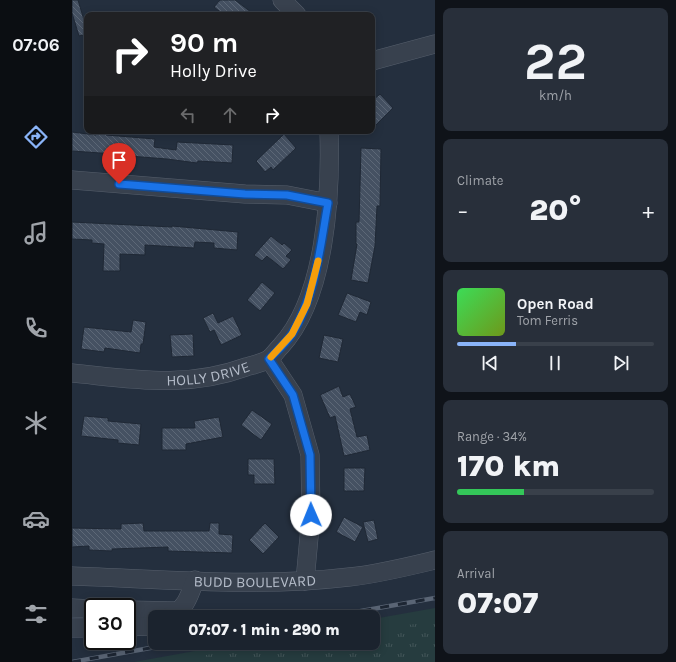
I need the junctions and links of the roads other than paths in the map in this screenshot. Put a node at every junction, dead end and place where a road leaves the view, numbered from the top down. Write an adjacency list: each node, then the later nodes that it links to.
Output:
1 (282, 0): 2 (street)
2 (294, 12)
3 (435, 44): 4 (street)
4 (375, 60)
5 (329, 134): 7 (street, HOLLY DRIVE)
6 (72, 180): 7 (street)
7 (328, 203): 8 (street, HOLLY DRIVE)
8 (269, 359): 9 (street, HOLLY DRIVE); 13 (street)
9 (72, 373)
10 (435, 560): 13 (street, BUDD BOULEVARD)
11 (72, 576): 12 (street, BUDD BOULEVARD)
12 (195, 580): 13 (street, BUDD BOULEVARD); 16 (street)
13 (305, 581)
14 (72, 608): 15 (street)
15 (84, 609)
16 (178, 610)
17 (136, 611): 18 (street)
18 (148, 612)
19 (148, 626): 20 (street)
20 (136, 627)
21 (72, 628): 22 (street)
22 (84, 628)

